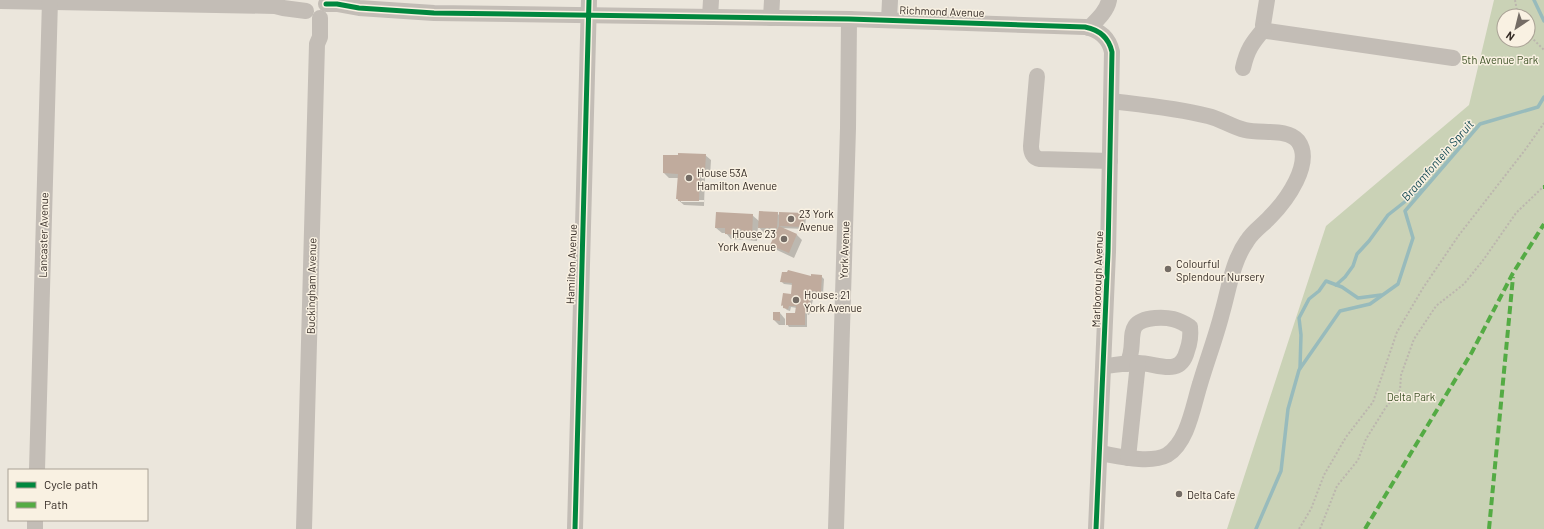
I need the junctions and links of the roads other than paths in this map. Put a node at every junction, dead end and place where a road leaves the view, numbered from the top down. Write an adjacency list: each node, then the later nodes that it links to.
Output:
1 (711, 0): 10 (street)
2 (772, 0): 11 (street)
3 (890, 0): 13 (street)
4 (1109, 0): 15 (street)
5 (1267, 0): 14 (street)
6 (0, 1): 7 (street, Richmond Avenue)
7 (50, 1): 8 (street, Richmond Avenue); 24 (street, Lancaster Avenue)
8 (318, 7): 9 (street, Richmond Avenue); 25 (street, Buckingham Avenue)
9 (589, 8): 10 (street, Richmond Avenue); 26 (street, Hamilton Avenue)
10 (710, 17): 11 (street, Richmond Avenue)
11 (771, 18): 12 (street, Richmond Avenue)
12 (849, 18): 13 (street, Richmond Avenue); 27 (street, York Avenue)
13 (889, 20): 15 (street, Richmond Avenue)
14 (1264, 29): 16 (street); 17 (street)
15 (1095, 31): 19 (street, Marlborough Avenue)
16 (1453, 58)
17 (1243, 68)
18 (1037, 76): 20 (street)
19 (1111, 101): 20 (street, Marlborough Avenue); 23 (street)
20 (1110, 161): 21 (street, Marlborough Avenue)
21 (1104, 366): 22 (street, Marlborough Avenue); 23 (street)
22 (1100, 454): 23 (street); 28 (street, Marlborough Avenue)
23 (1128, 458)
24 (37, 469)
25 (304, 529)
26 (575, 529)
27 (836, 529)
28 (1096, 529)

